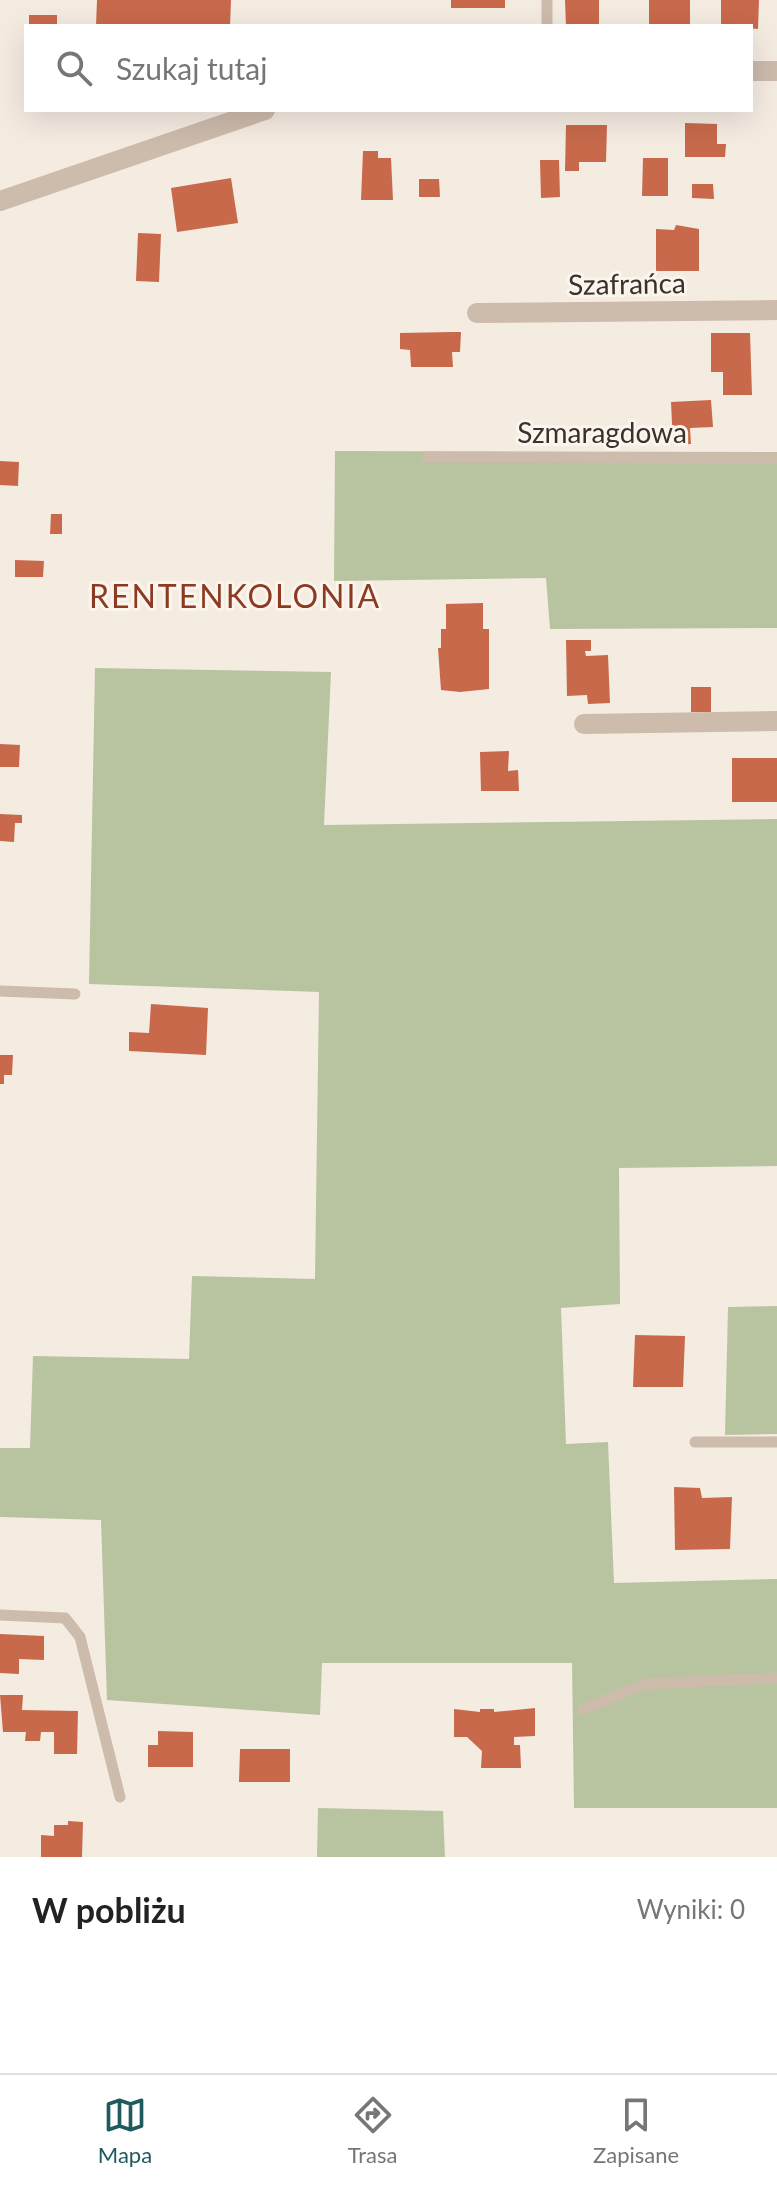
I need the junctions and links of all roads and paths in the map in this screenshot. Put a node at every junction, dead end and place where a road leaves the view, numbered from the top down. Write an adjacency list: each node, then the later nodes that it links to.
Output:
1 (547, 0): 2 (lane)
2 (547, 24)
3 (753, 71): 4 (street)
4 (777, 71)
5 (259, 112): 6 (street)
6 (0, 201)
7 (777, 310): 8 (street, Szafrańca)
8 (477, 313)
9 (427, 457): 10 (lane, Szmaragdowa)
10 (777, 458)
11 (777, 721): 12 (street)
12 (584, 724)
13 (0, 991): 14 (lane)
14 (75, 994)
15 (695, 1442): 16 (lane)
16 (777, 1442)
17 (0, 1615): 20 (lane)
18 (777, 1678): 19 (lane)
19 (583, 1709)
20 (120, 1797)

